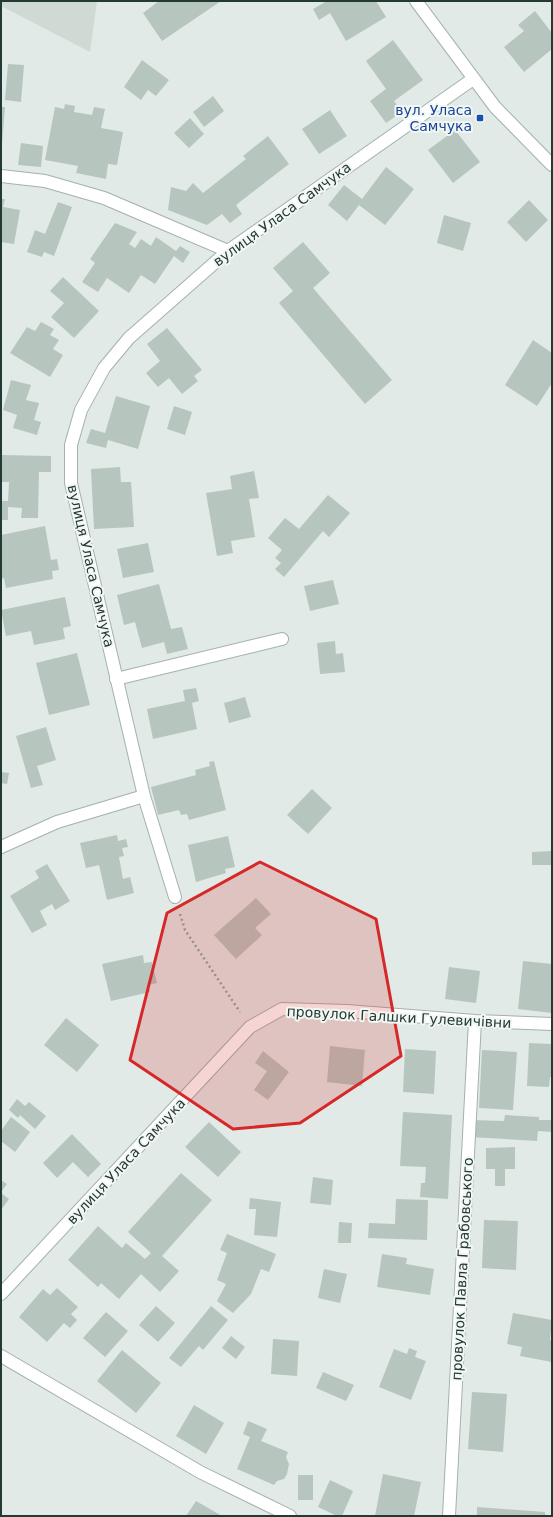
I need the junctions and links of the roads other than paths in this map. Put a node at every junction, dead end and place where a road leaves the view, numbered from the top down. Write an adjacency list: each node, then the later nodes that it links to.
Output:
1 (416, 1): 2 (street)
2 (473, 79): 3 (street); 5 (street, вулиця Уласа Самчука)
3 (552, 165)
4 (1, 176): 5 (street)
5 (228, 251): 7 (street, вулиця Уласа Самчука)
6 (282, 638): 7 (street)
7 (116, 679): 8 (street, вулиця Уласа Самчука)
8 (144, 796): 9 (street); 10 (street, вулиця Уласа Самчука)
9 (1, 848)
10 (175, 897)
11 (475, 1021): 12 (street, провулок Галшки Гулевичівни); 13 (street, провулок Галшки Гулевичівни); 17 (street, провулок Павла Грабовського)
12 (552, 1024)
13 (250, 1028): 14 (street, вулиця Уласа Самчука)
14 (1, 1294)
15 (1, 1356): 16 (street)
16 (290, 1516)
17 (449, 1516)

